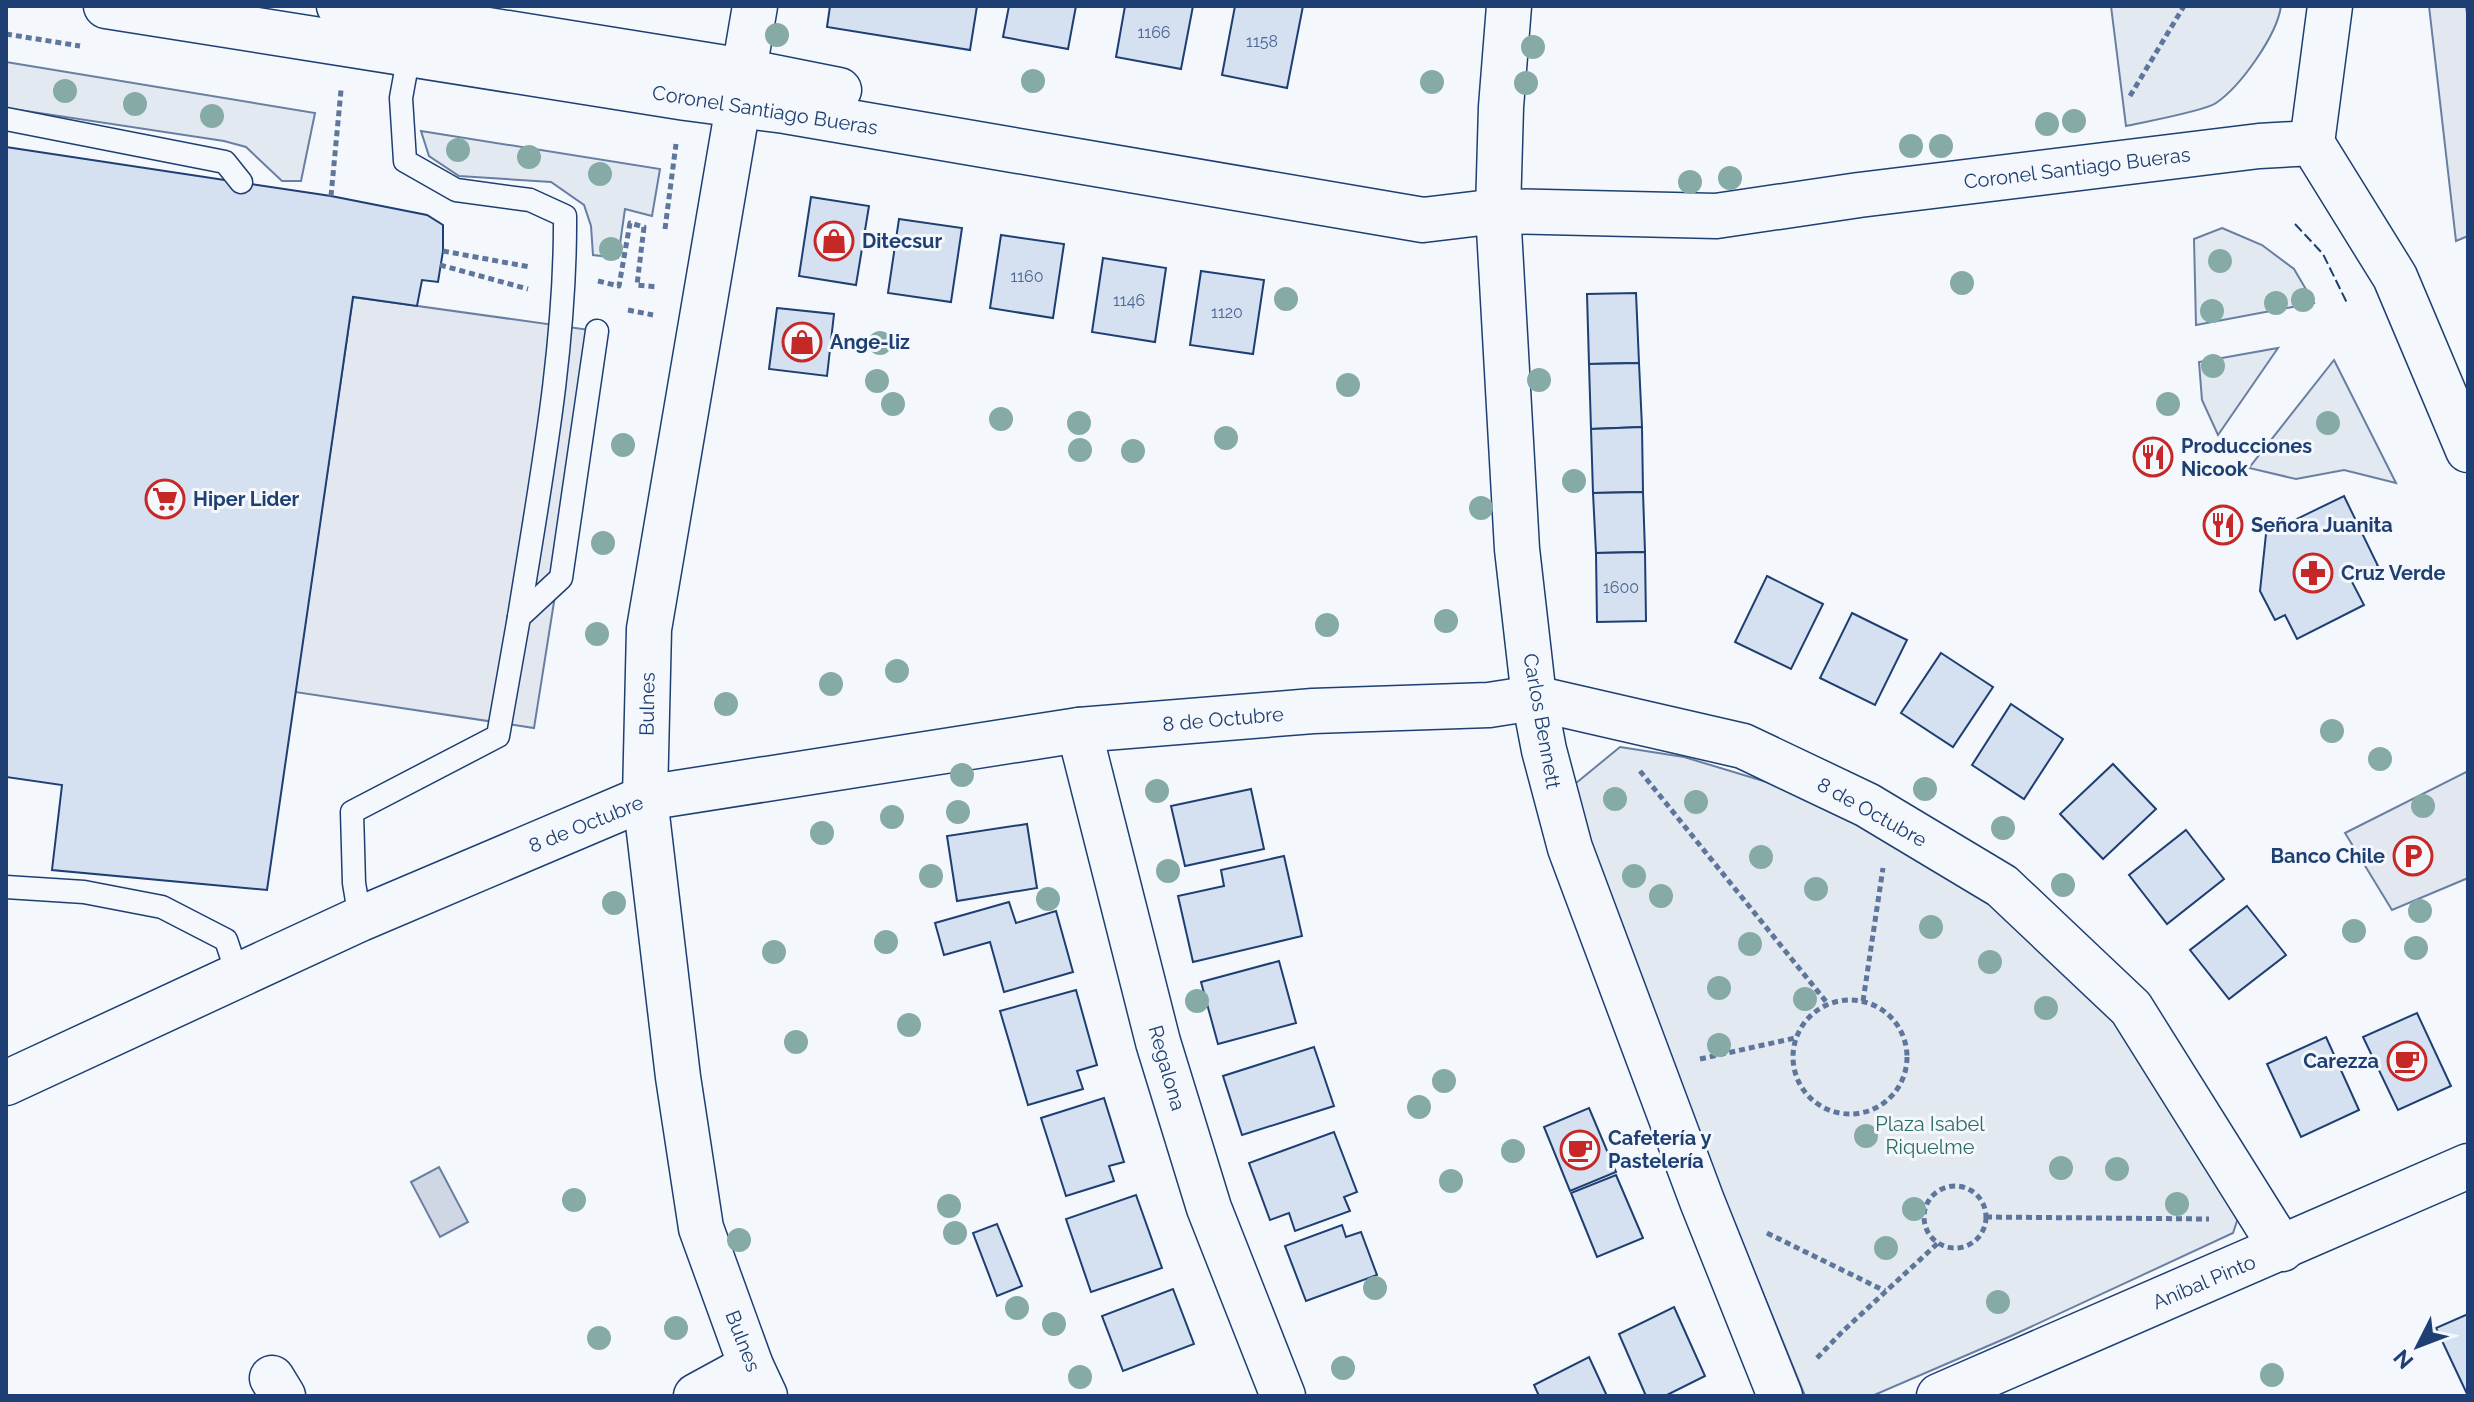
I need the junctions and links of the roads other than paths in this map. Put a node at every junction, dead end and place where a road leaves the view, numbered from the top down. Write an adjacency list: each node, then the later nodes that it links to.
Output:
1 (106, 6): 6 (street, Coronel Santiago Bueras)
2 (339, 6): 7 (street, Coronel Santiago Bueras)
3 (755, 6): 7 (street, Bulnes)
4 (1509, 6): 11 (street, Carlos Bennett)
5 (2330, 6): 9 (street)
6 (409, 54): 7 (street, Coronel Santiago Bueras); 14 (lane)
7 (740, 88): 11 (street, Coronel Santiago Bueras); 17 (street, Bulnes)
8 (6, 119): 10 (lane)
9 (2312, 143): 11 (street, Coronel Santiago Bueras); 13 (street)
10 (241, 182)
11 (1498, 211): 15 (street, Carlos Bennett)
12 (597, 331): 14 (lane)
13 (2468, 450)
14 (519, 617): 19 (lane)
15 (1534, 698): 16 (street, 8 de Octubre); 23 (street, 8 de Octubre); 27 (street, Carlos Bennett)
16 (1079, 730): 17 (street, 8 de Octubre); 26 (street, Regalona)
17 (645, 798): 19 (street, 8 de Octubre); 24 (street, Bulnes)
18 (6, 887): 20 (lane)
19 (360, 919): 20 (street, 8 de Octubre)
20 (238, 976): 21 (street, 8 de Octubre)
21 (6, 1083)
22 (2468, 1166): 23 (street, Aníbal Pinto)
23 (2272, 1232): 28 (street, Aníbal Pinto)
24 (758, 1381): 25 (street)
25 (696, 1396)
26 (1283, 1396)
27 (1780, 1396)
28 (1939, 1396)

